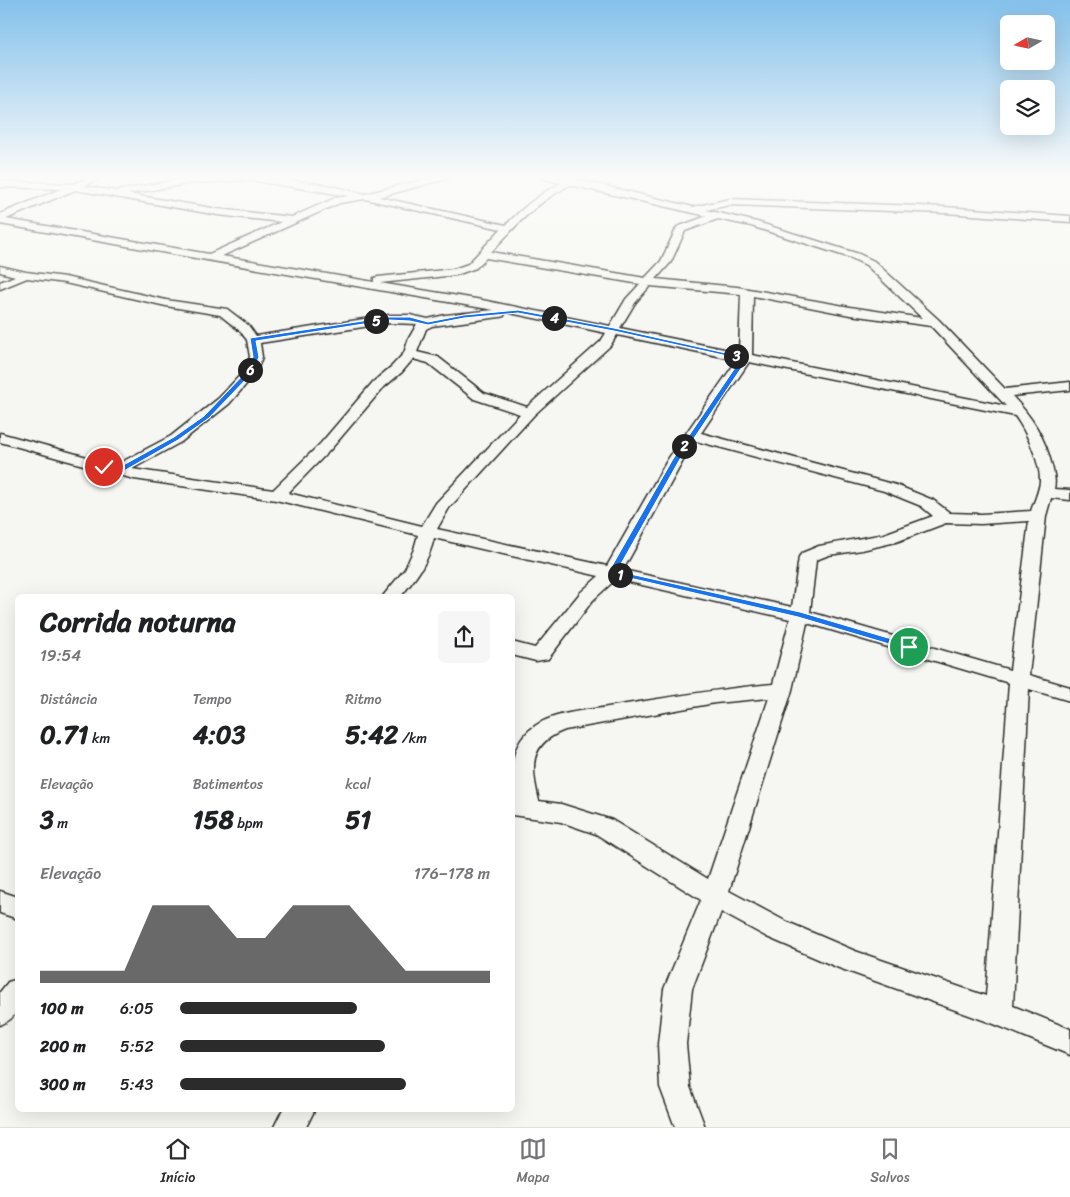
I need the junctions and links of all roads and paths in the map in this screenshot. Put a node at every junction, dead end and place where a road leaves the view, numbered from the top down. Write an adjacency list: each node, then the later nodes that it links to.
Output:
1 (508, 228): 6 (street)
2 (55, 229): 7 (street)
3 (272, 229): 7 (street)
4 (683, 229): 10 (street)
5 (768, 229): 15 (street)
6 (483, 254): 10 (street); 11 (street)
7 (212, 256): 11 (street)
8 (0, 269): 9 (street)
9 (26, 275): 12 (street); 18 (street)
10 (648, 282): 13 (street); 17 (street)
11 (368, 283): 14 (street)
12 (0, 286)
13 (747, 292): 15 (street); 20 (street)
14 (518, 312): 16 (street); 17 (street)
15 (935, 322): 22 (street)
16 (428, 323): 18 (street); 19 (street)
17 (614, 330): 20 (street); 23 (street)
18 (252, 340): 27 (street)
19 (410, 354): 23 (street); 29 (street)
20 (745, 358): 24 (street); 25 (street)
21 (1070, 386): 22 (street)
22 (1002, 393): 24 (street)
23 (529, 412): 33 (street)
24 (1020, 412): 28 (street)
25 (692, 435): 32 (street); 34 (street)
26 (0, 437): 27 (street)
27 (119, 470): 29 (street)
28 (1044, 493): 30 (street); 31 (street)
29 (277, 495): 33 (street)
30 (1070, 495)
31 (1038, 516): 32 (street); 38 (street)
32 (946, 518): 36 (street)
33 (427, 531): 34 (street); 35 (street)
34 (612, 573): 36 (street); 37 (street)
35 (394, 594)
36 (800, 615): 38 (street); 39 (street)
37 (515, 649)
38 (1019, 679): 40 (street); 47 (street)
39 (782, 690): 41 (street); 42 (street)
40 (1070, 694)
41 (521, 807): 42 (street)
42 (715, 896): 47 (street); 51 (street)
43 (0, 902): 44 (street)
44 (15, 907)
45 (15, 994): 46 (street)
46 (0, 1012)
47 (999, 1013): 48 (street)
48 (1070, 1042)
49 (298, 1112): 50 (street)
50 (289, 1127)
51 (690, 1127)

